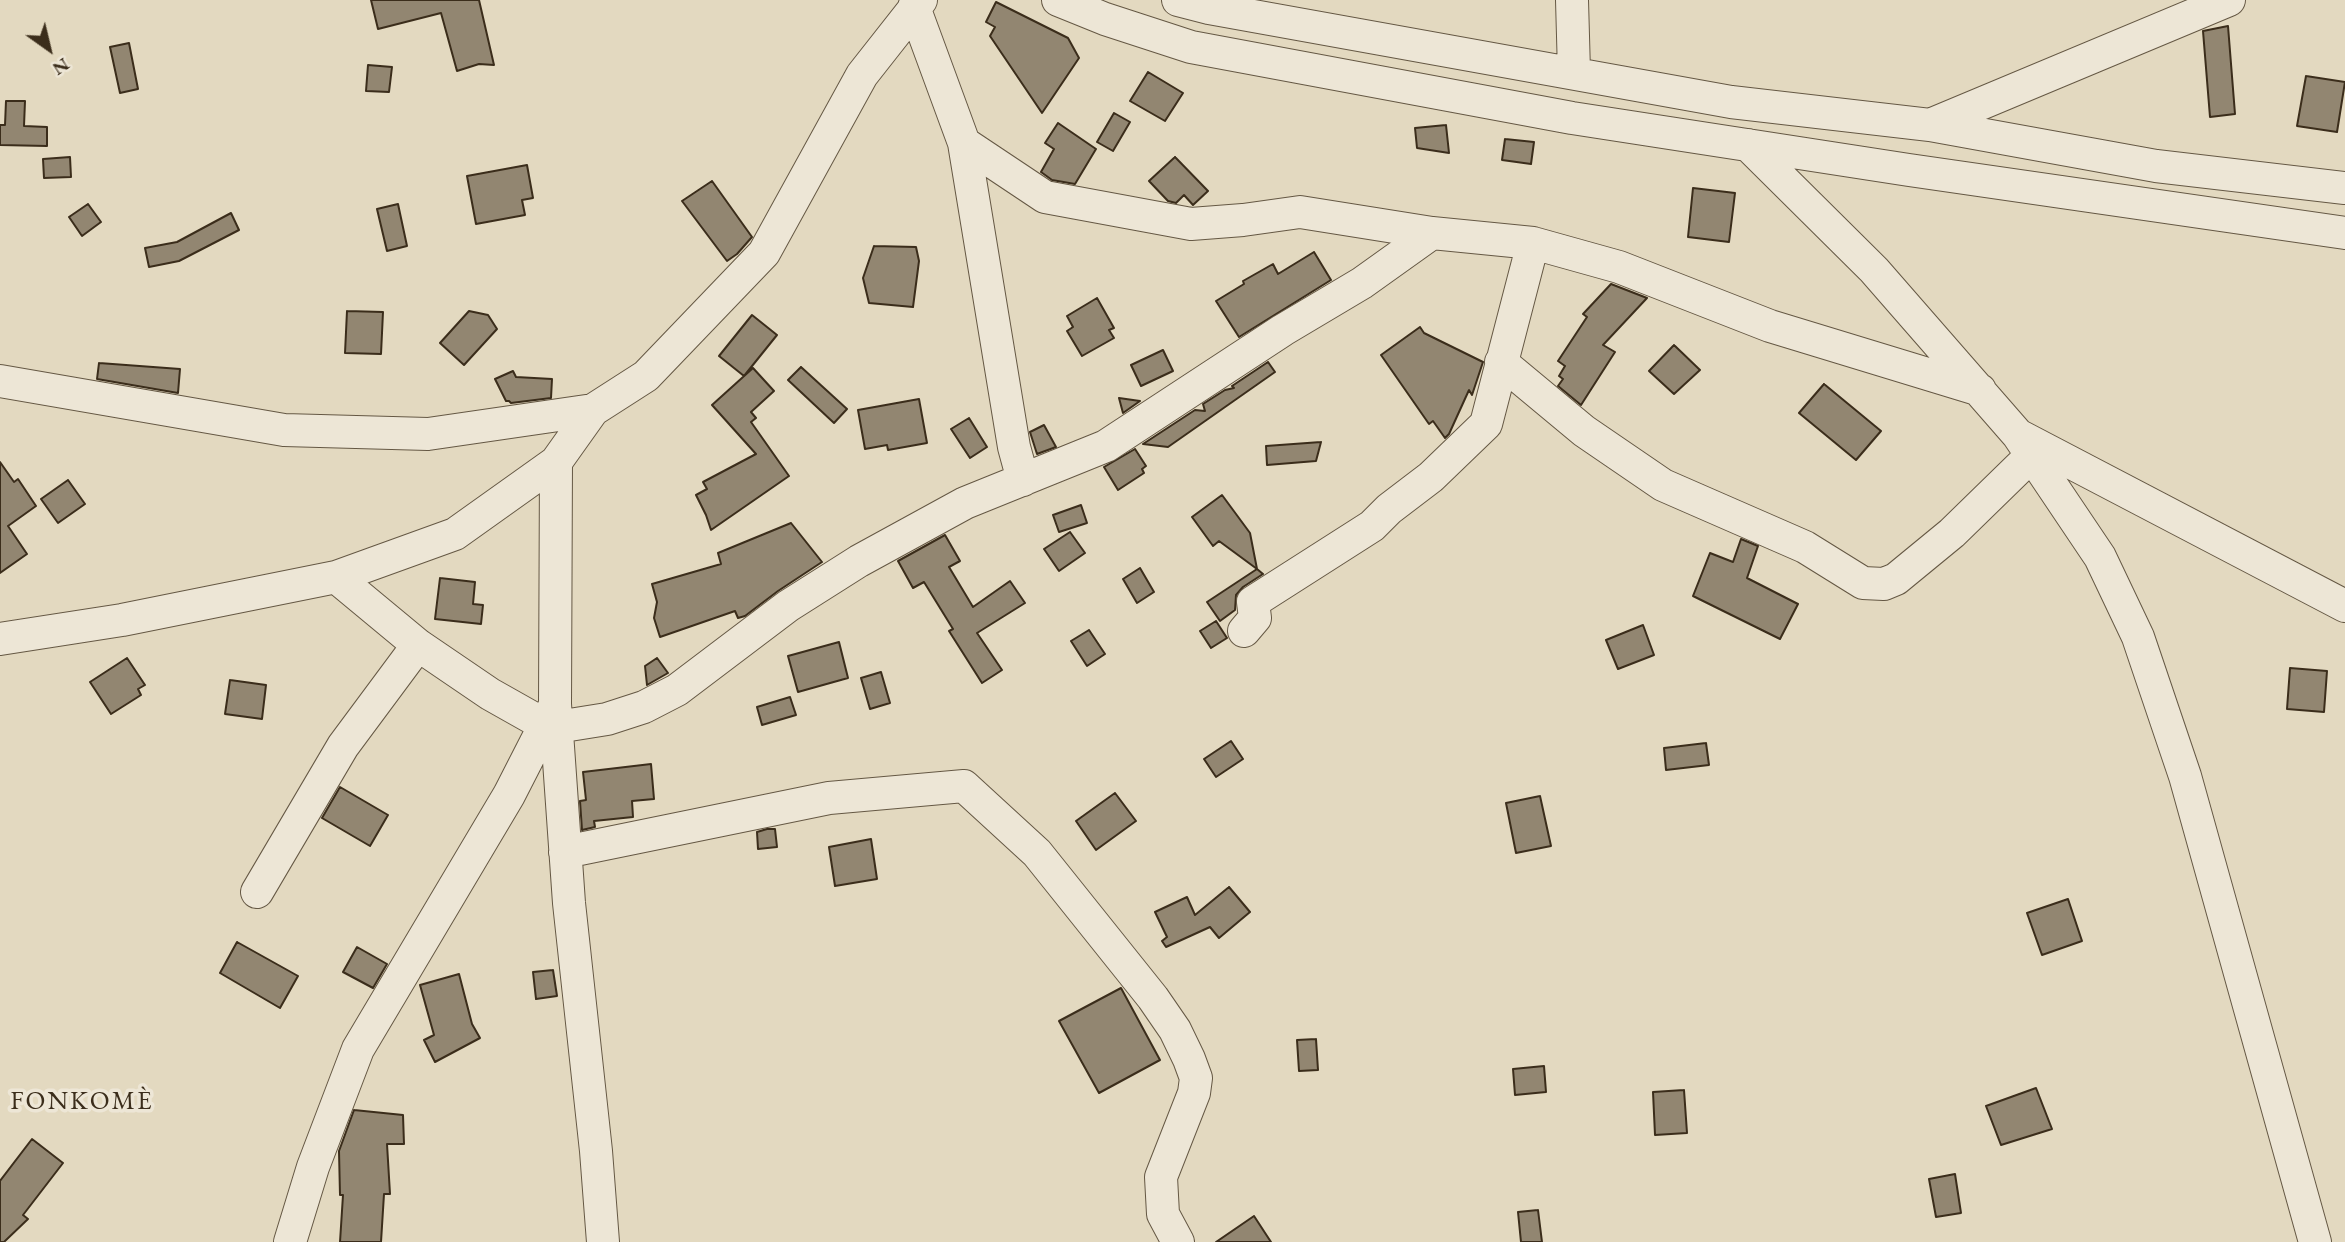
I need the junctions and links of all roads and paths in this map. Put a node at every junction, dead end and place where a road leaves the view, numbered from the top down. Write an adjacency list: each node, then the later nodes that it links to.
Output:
1 (1058, 0): 9 (street)
2 (1178, 0): 6 (street)
3 (1572, 0): 6 (street)
4 (2229, 0): 7 (street)
5 (918, 4): 8 (street); 17 (street)
6 (1574, 72): 7 (street)
7 (1930, 125): 10 (street)
8 (964, 143): 11 (street); 20 (street)
9 (1748, 145): 12 (street); 16 (street)
10 (2345, 188)
11 (1432, 233): 13 (street); 20 (street)
12 (2345, 233)
13 (1532, 243): 14 (street); 16 (street)
14 (1501, 362): 18 (street); 23 (street)
15 (0, 381): 17 (street)
16 (1980, 390): 18 (street)
17 (593, 410): 19 (street)
18 (2025, 445): 22 (street); 32 (street)
19 (556, 462): 21 (street); 26 (street)
20 (1023, 480): 26 (street)
21 (336, 577): 24 (street); 25 (street)
22 (2345, 606)
23 (1244, 631)
24 (0, 639)
25 (418, 645): 26 (street); 28 (street)
26 (552, 719): 27 (street); 29 (street)
27 (565, 852): 30 (street); 31 (street)
28 (257, 892)
29 (290, 1242)
30 (603, 1242)
31 (1178, 1242)
32 (2315, 1242)

